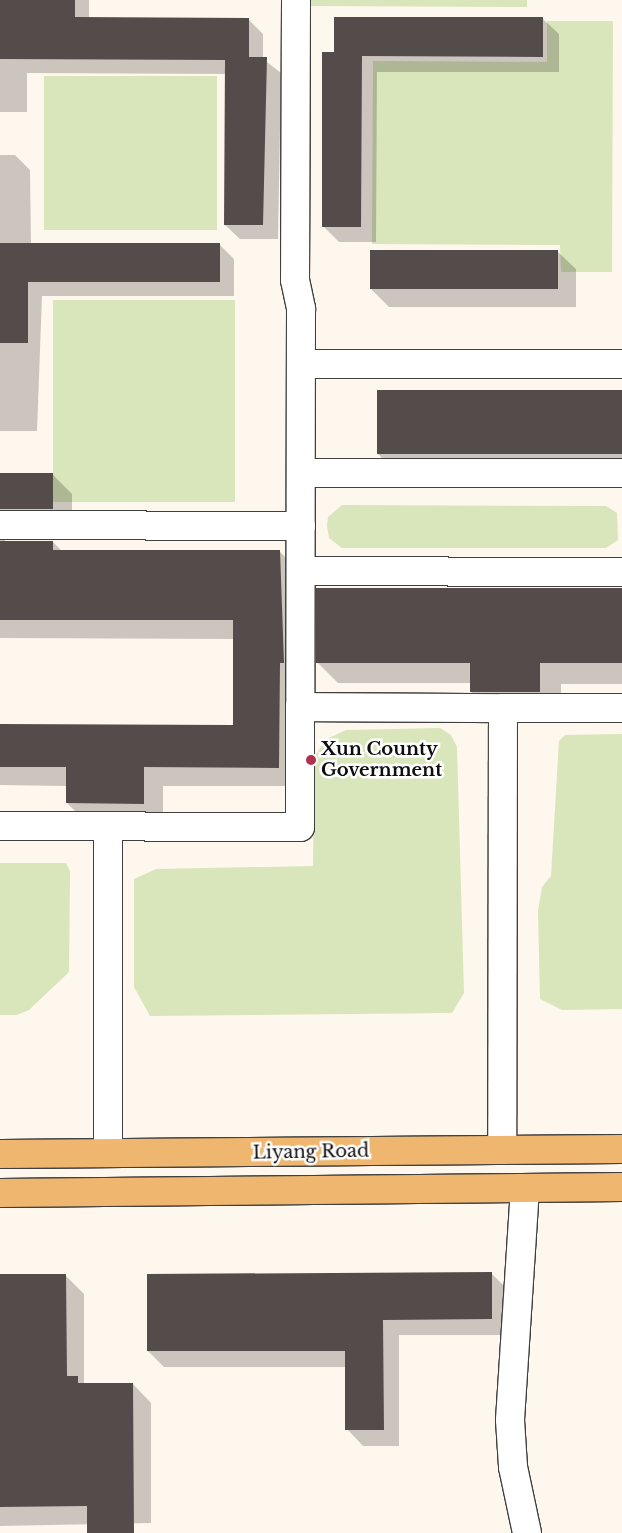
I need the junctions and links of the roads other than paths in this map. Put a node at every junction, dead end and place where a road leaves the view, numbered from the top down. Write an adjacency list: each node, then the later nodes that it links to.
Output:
1 (296, 0): 2 (street)
2 (301, 364): 3 (street); 4 (street)
3 (622, 364)
4 (301, 473): 5 (street); 7 (street)
5 (622, 473)
6 (0, 525): 7 (street)
7 (301, 526): 8 (street)
8 (301, 571): 9 (street); 10 (street)
9 (622, 572)
10 (300, 707): 11 (street); 14 (street)
11 (503, 708): 12 (street); 16 (street)
12 (622, 708)
13 (0, 826): 14 (street)
14 (108, 826): 17 (street)
15 (622, 1149): 16 (main road, Liyang Road)
16 (502, 1150): 17 (main road, Liyang Road)
17 (108, 1153): 18 (main road, Liyang Road)
18 (0, 1154)
19 (525, 1188): 20 (main road); 21 (main road); 22 (street)
20 (622, 1188)
21 (0, 1193)
22 (527, 1533)

